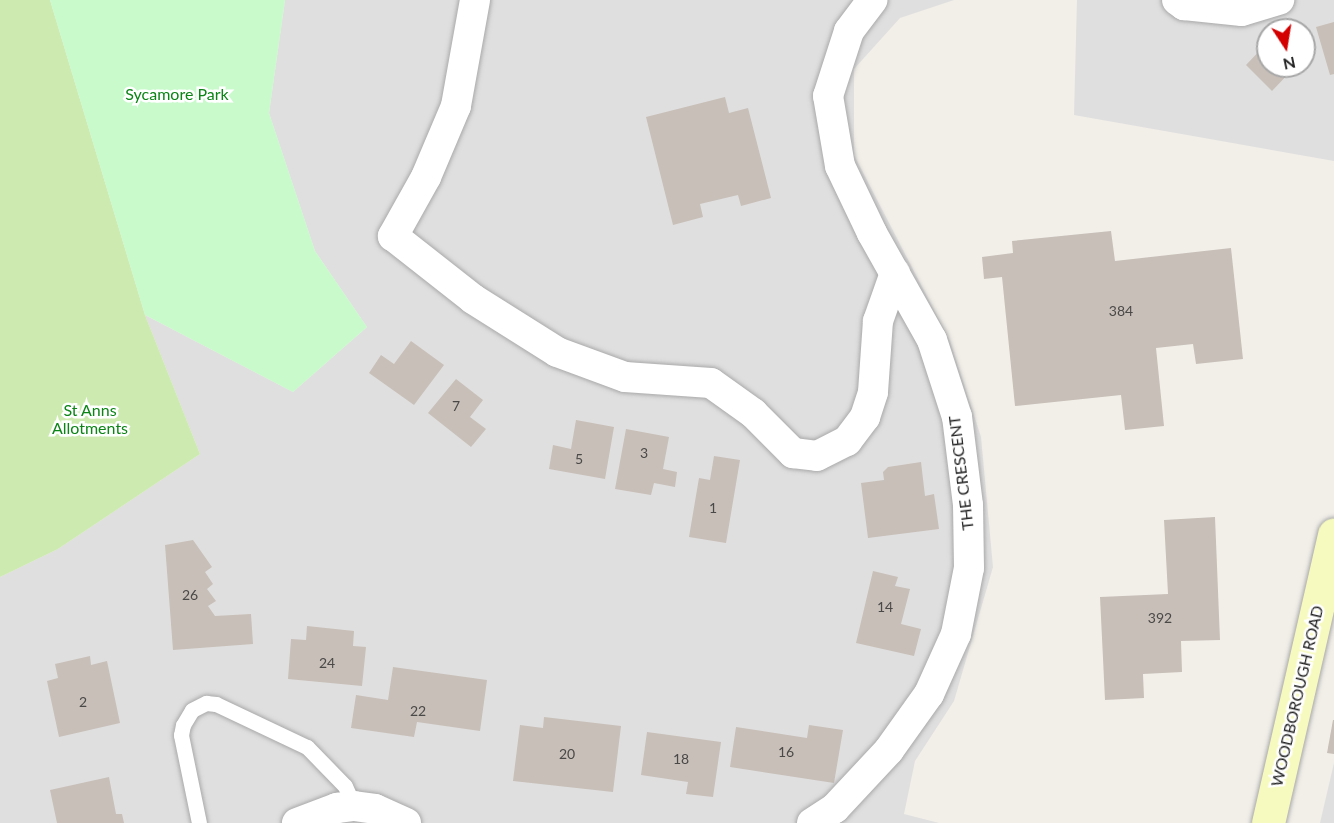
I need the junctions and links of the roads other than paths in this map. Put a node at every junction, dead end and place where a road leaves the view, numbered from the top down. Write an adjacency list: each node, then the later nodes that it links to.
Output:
1 (475, 0): 5 (street)
2 (872, 0): 5 (street, THE CRESCENT)
3 (1177, 0): 4 (street)
4 (1279, 0)
5 (894, 273): 11 (street, THE CRESCENT)
6 (1334, 534): 12 (main road, WOODBOROUGH ROAD)
7 (354, 806): 8 (lane); 9 (street); 10 (street)
8 (199, 823)
9 (297, 823)
10 (406, 823)
11 (812, 823)
12 (1268, 823)

